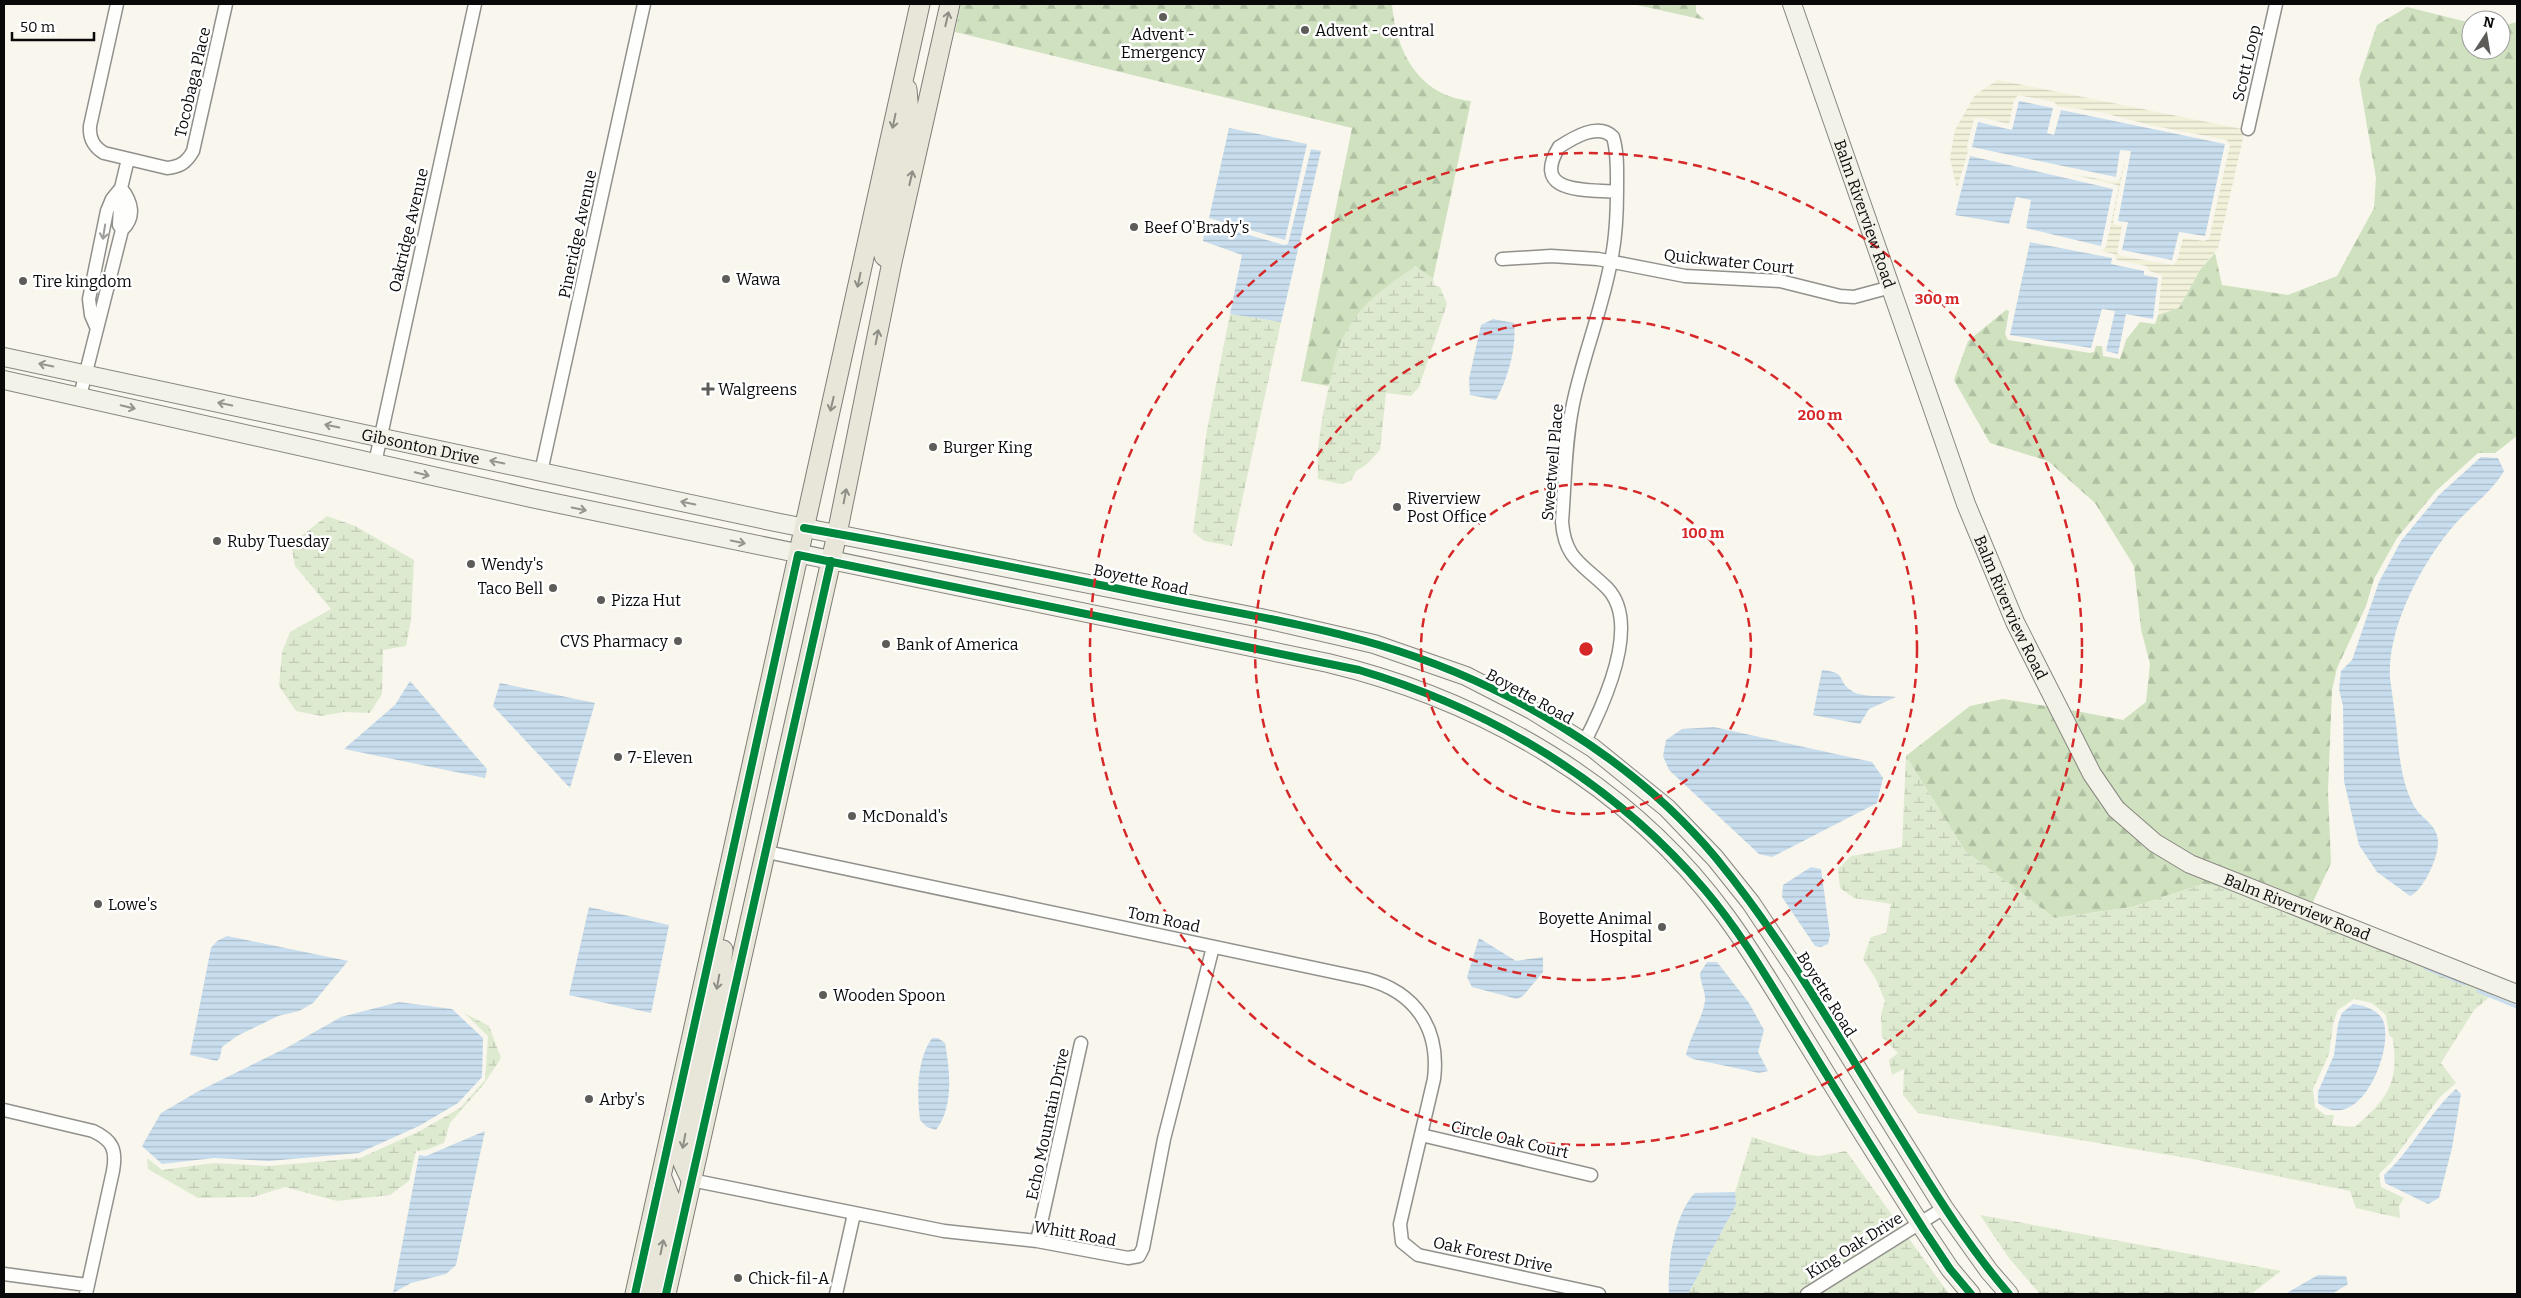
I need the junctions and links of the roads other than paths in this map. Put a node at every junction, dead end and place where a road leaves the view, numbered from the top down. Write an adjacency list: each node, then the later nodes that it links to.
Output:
1 (117, 4): 11 (street, Tocobaga Place)
2 (226, 4): 11 (street, Tocobaga Place)
3 (475, 4): 23 (street, Oakridge Avenue)
4 (644, 4): 25 (street, Pineridge Avenue)
5 (920, 4): 9 (main road)
6 (950, 4): 16 (main road, one-way to 6)
7 (1792, 4): 17 (main road, Balm Riverview Road)
8 (2276, 4): 10 (street, Scott Loop)
9 (904, 74): 16 (main road); 26 (main road, one-way to 26)
10 (2248, 128)
11 (128, 159): 12 (street)
12 (121, 188): 18 (street, one-way to 18); 18 (street)
13 (1617, 192): 13 (street, Sweetwell Place); 15 (street, Sweetwell Place)
14 (1502, 259): 15 (street, Quickwater Court)
15 (1612, 261): 17 (street, Quickwater Court); 30 (street, Sweetwell Place)
16 (892, 262): 27 (main road, one-way to 16)
17 (1891, 287): 34 (main road, Balm Riverview Road)
18 (97, 329): 20 (street)
19 (4, 357): 20 (main road, Gibsonton Drive, one-way to 19)
20 (87, 374): 22 (street); 23 (main road, Gibsonton Drive, one-way to 20)
21 (4, 380): 22 (main road, Gibsonton Drive)
22 (80, 396): 24 (main road, Gibsonton Drive, one-way to 24)
23 (380, 437): 24 (street, Oakridge Avenue); 25 (main road, Gibsonton Drive, one-way to 23)
24 (375, 463): 28 (main road, Gibsonton Drive, one-way to 28)
25 (541, 472): 26 (main road, Gibsonton Drive, one-way to 25)
26 (804, 528): 27 (main road, Gibsonton Drive); 28 (main road)
27 (837, 534): 29 (main road); 30 (main road, Boyette Road)
28 (798, 555): 29 (main road); 32 (main road)
29 (831, 561): 31 (main road); 45 (main road)
30 (1584, 743): 43 (main road, Boyette Road)
31 (767, 852): 33 (street, Tom Road); 42 (main road)
32 (723, 899): 41 (main road); 42 (main road, one-way to 42)
33 (1213, 947): 39 (street, Tom Road); 46 (street, Whitt Road)
34 (2490, 981): 35 (main road, Balm Riverview Road); 36 (main road, Balm Riverview Road)
35 (2517, 989)
36 (2517, 994)
37 (1081, 1043): 46 (street, Echo Mountain Drive)
38 (4, 1110): 48 (street)
39 (1421, 1135): 40 (street, Circle Oak Court); 53 (street, Oak Forest Drive)
40 (1591, 1175)
41 (661, 1177): 49 (main road); 50 (main road, one-way to 41)
42 (691, 1180): 44 (street, Whitt Road); 51 (main road)
43 (1944, 1208): 45 (street, King Oak Drive); 56 (main road, Boyette Road)
44 (854, 1214): 46 (street, Whitt Road); 52 (street)
45 (1920, 1224): 54 (street, King Oak Drive); 55 (main road)
46 (1037, 1241)
47 (4, 1274): 48 (street)
48 (87, 1290)
49 (635, 1294)
50 (652, 1294)
51 (666, 1294)
52 (836, 1294)
53 (1599, 1294)
54 (1807, 1294)
55 (1971, 1294)
56 (2009, 1294)

